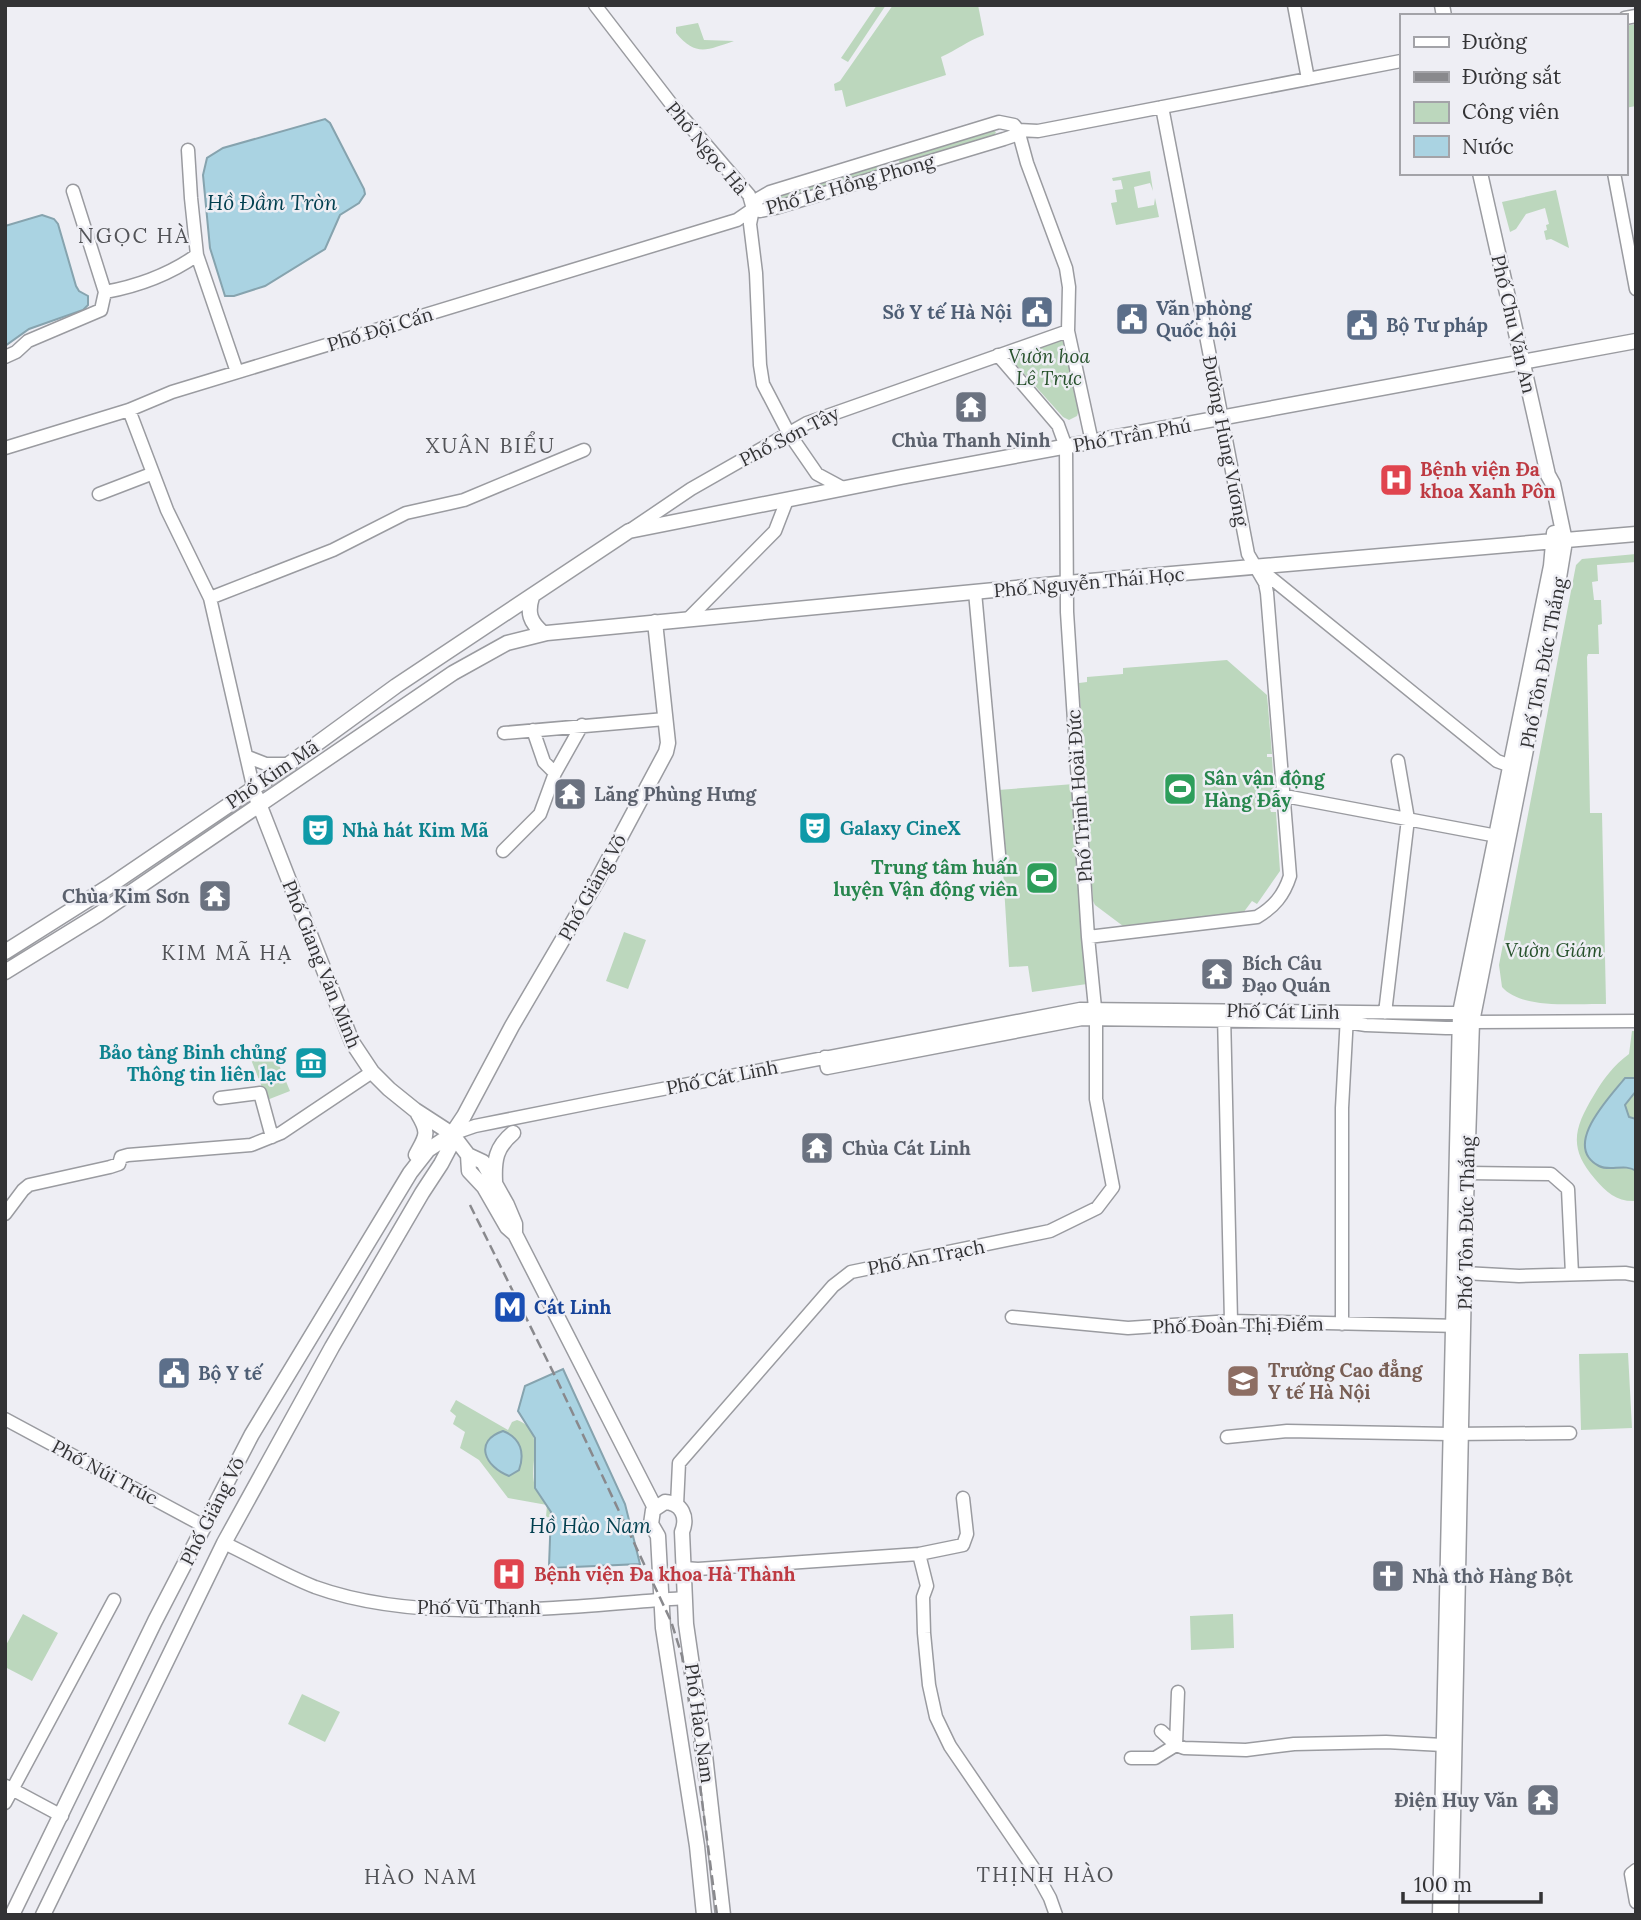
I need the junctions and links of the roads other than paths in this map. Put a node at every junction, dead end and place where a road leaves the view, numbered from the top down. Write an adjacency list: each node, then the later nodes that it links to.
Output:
1 (595, 5): 13 (street, Phố Ngọc Hà)
2 (1294, 5): 4 (street)
3 (1400, 61): 4 (street, Phố Lê Hồng Phong)
4 (1308, 79): 5 (street, Phố Lê Hồng Phong)
5 (1162, 107): 6 (street, Phố Lê Hồng Phong); 24 (street, Đường Hùng Vương)
6 (1018, 130): 8 (street, Phố Lê Hồng Phong); 9 (street, Phố Lê Hồng Phong); 17 (street)
7 (188, 150): 14 (street)
8 (889, 156): 9 (street); 13 (street, Phố Lê Hồng Phong)
9 (894, 172): 13 (street, Phố Lê Hồng Phong)
10 (1480, 175): 21 (main road, Phố Chu Văn An)
11 (1615, 175): 15 (street)
12 (73, 191): 16 (street)
13 (753, 209): 22 (street, Phố Đội Cấn); 25 (street, Phố Ngọc Hà)
14 (197, 255): 16 (street); 22 (street)
15 (1636, 289)
16 (105, 292): 20 (street)
17 (1068, 331): 19 (street, Phố Sơn Tây); 26 (street)
18 (1636, 341): 21 (main road, Phố Trần Phú)
19 (998, 355): 25 (street, Phố Sơn Tây); 27 (street)
20 (5, 357)
21 (1522, 362): 24 (main road, Phố Trần Phú); 38 (main road, Phố Chu Văn An)
22 (237, 372): 23 (street, Phố Đội Cấn)
23 (129, 410): 28 (street, Phố Đội Cấn); 30 (street, Phố Giang Văn Minh)
24 (1222, 418): 26 (main road, Phố Trần Phú); 39 (street, Đường Hùng Vương)
25 (788, 432): 31 (street, Phố Ngọc Hà); 36 (street, Phố Sơn Tây)
26 (1092, 442): 27 (main road, Phố Trần Phú)
27 (1066, 447): 32 (main road, Phố Trần Phú); 40 (street, Phố Trịnh Hoài Đức)
28 (5, 448)
29 (584, 450): 43 (street)
30 (151, 474): 33 (street); 43 (street, Phố Giang Văn Minh)
31 (817, 474): 32 (street); 34 (street)
32 (843, 488): 34 (main road, Phố Trần Phú)
33 (99, 494)
34 (806, 496): 35 (main road, Phố Trần Phú)
35 (787, 500): 36 (main road, Phố Trần Phú); 44 (street)
36 (629, 531): 42 (main road, Phố Sơn Tây)
37 (1636, 534): 38 (main road, Phố Nguyễn Thái Học)
38 (1559, 541): 39 (main road, Phố Nguyễn Thái Học); 56 (main road, Phố Tôn Đức Thắng)
39 (1256, 567): 40 (main road, Phố Nguyễn Thái Học); 56 (street); 59 (street, Đường Hùng Vương)
40 (1067, 583): 41 (main road, Phố Nguyễn Thái Học); 67 (street, Phố Trịnh Hoài Đức)
41 (975, 592): 44 (main road, Phố Nguyễn Thái Học); 64 (street)
42 (534, 595): 46 (main road, Phố Kim Mã); 47 (main road)
43 (210, 598): 53 (street, Phố Giang Văn Minh)
44 (688, 619): 45 (main road, Phố Nguyễn Thái Học)
45 (655, 622): 47 (main road, Phố Nguyễn Thái Học); 49 (main road, Phố Giảng Võ)
46 (477, 631): 48 (main road); 55 (main road, Phố Kim Mã)
47 (543, 633): 48 (main road, Phố Kim Mã)
48 (488, 652): 60 (main road, Phố Kim Mã)
49 (665, 719): 50 (street); 80 (main road, Phố Giảng Võ)
50 (582, 725): 51 (street); 57 (street)
51 (533, 730): 52 (street); 57 (street)
52 (505, 733)
53 (248, 757): 55 (street); 58 (street, Phố Giang Văn Minh)
54 (1398, 761): 61 (street)
55 (289, 764): 58 (main road, Phố Kim Mã)
56 (1517, 768): 62 (main road, Phố Tôn Đức Thắng); 74 (main road, Phố Tôn Đức Thắng)
57 (555, 772): 63 (street)
58 (253, 786): 60 (main road, Phố Giang Văn Minh); 65 (main road, Phố Kim Mã)
59 (1284, 796): 61 (street); 67 (street, Đường Hùng Vương)
60 (258, 804): 66 (main road, Phố Kim Mã); 76 (main road, Phố Giang Văn Minh)
61 (1408, 819): 62 (street); 71 (street)
62 (1497, 836): 74 (main road, Phố Tôn Đức Thắng)
63 (503, 850)
64 (1000, 865)
65 (89, 900): 66 (main road); 68 (main road, Phố Kim Mã)
66 (99, 914): 69 (main road, Phố Kim Mã)
67 (1088, 937): 70 (street, Phố Trịnh Hoài Đức)
68 (5, 952)
69 (5, 972)
70 (1095, 1013): 72 (street, Phố Cát Linh); 80 (street, Phố Cát Linh); 104 (street, Phố An Trạch)
71 (1385, 1013): 73 (street, Phố Cát Linh); 74 (street, Phố Cát Linh)
72 (1224, 1015): 73 (street, Phố Cát Linh); 94 (street)
73 (1347, 1017): 74 (street, Phố Cát Linh); 95 (street)
74 (1464, 1021): 75 (street); 85 (main road, Phố Tôn Đức Thắng); 87 (main road, Phố Tôn Đức Thắng)
75 (1636, 1021)
76 (372, 1072): 78 (main road, Phố Giang Văn Minh); 81 (street)
77 (220, 1098): 81 (street)
78 (415, 1110): 80 (main road, Phố Giang Văn Minh); 84 (main road)
79 (513, 1133): 86 (main road)
80 (452, 1134): 82 (main road, Phố Hào Nam); 83 (main road, Phố Giảng Võ); 84 (main road, Phố Giảng Võ)
81 (272, 1137): 88 (street)
82 (466, 1153): 83 (main road); 86 (main road, Phố Hào Nam); 89 (main road, Phố Hào Nam)
83 (442, 1164): 98 (main road, Phố Giảng Võ)
84 (410, 1173): 97 (main road, Phố Giảng Võ)
85 (1468, 1173): 87 (main road, Phố Tôn Đức Thắng); 91 (street)
86 (495, 1182): 89 (main road, Phố Hào Nam)
87 (1461, 1210): 90 (main road, Phố Tôn Đức Thắng); 96 (main road, Phố Tôn Đức Thắng)
88 (5, 1214)
89 (515, 1234): 105 (main road, Phố Hào Nam)
90 (1464, 1273): 91 (street); 96 (main road, Phố Tôn Đức Thắng)
91 (1572, 1274): 92 (street)
92 (1636, 1275)
93 (1013, 1317): 94 (street, Phố Đoàn Thị Điểm)
94 (1231, 1321): 95 (street, Phố Đoàn Thị Điểm)
95 (1342, 1324): 96 (street, Phố Đoàn Thị Điểm)
96 (1458, 1326): 101 (main road, Phố Tôn Đức Thắng)
97 (312, 1335): 98 (main road); 106 (main road, Phố Giảng Võ)
98 (332, 1347): 109 (main road, Phố Giảng Võ)
99 (5, 1419): 106 (street, Phố Núi Trúc)
100 (1570, 1433): 101 (street)
101 (1456, 1434): 102 (street); 119 (main road, Phố Tôn Đức Thắng)
102 (1227, 1437)
103 (963, 1498): 110 (street)
104 (677, 1505): 105 (main road); 107 (main road, Phố Hào Nam)
105 (655, 1508): 108 (main road, Phố Hào Nam)
106 (205, 1526): 125 (main road, Phố Giảng Võ)
107 (682, 1532): 108 (main road); 111 (main road, Phố Hào Nam)
108 (658, 1536): 112 (main road, Phố Hào Nam)
109 (224, 1543): 115 (street, Phố Vũ Thạnh); 126 (main road, Phố Giảng Võ)
110 (919, 1554): 111 (street); 133 (street)
111 (684, 1568): 112 (main road); 113 (main road, Phố Hào Nam)
112 (661, 1570): 115 (main road, Phố Hào Nam)
113 (685, 1598): 115 (street, Phố Vũ Thạnh); 120 (main road, Phố Hào Nam)
114 (114, 1600): 123 (street)
115 (662, 1600): 121 (main road, Phố Hào Nam)
116 (1178, 1692): 118 (street)
117 (1161, 1731): 118 (street)
118 (1176, 1745): 119 (street); 122 (street)
119 (1448, 1745): 134 (main road, Phố Tôn Đức Thắng); 135 (main road, Phố Tôn Đức Thắng)
120 (705, 1755): 121 (main road); 132 (main road, Phố Hào Nam)
121 (681, 1757): 131 (main road, Phố Hào Nam)
122 (1130, 1758)
123 (9, 1788): 124 (street); 125 (street)
124 (5, 1803)
125 (62, 1816): 126 (main road); 129 (main road, Phố Giảng Võ)
126 (85, 1827): 130 (main road, Phố Giảng Võ)
127 (1636, 1870): 128 (street)
128 (1636, 1902)
129 (12, 1915)
130 (43, 1915)
131 (704, 1915)
132 (723, 1915)
133 (1056, 1915)
134 (1440, 1915)
135 (1451, 1915)

